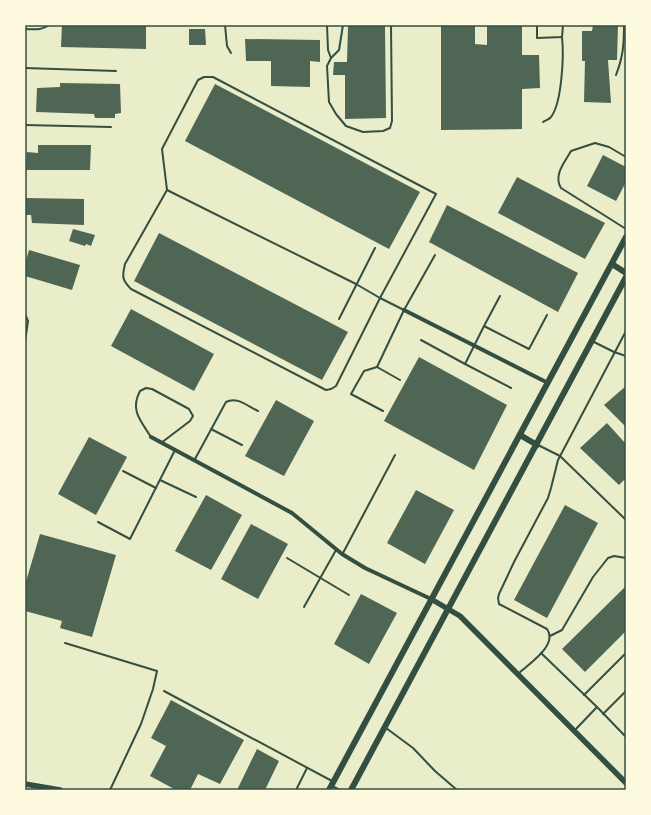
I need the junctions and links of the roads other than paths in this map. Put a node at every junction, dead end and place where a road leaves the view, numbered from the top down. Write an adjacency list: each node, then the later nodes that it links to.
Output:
1 (49, 25): 9 (lane)
2 (225, 25): 11 (lane)
3 (327, 25): 12 (lane)
4 (343, 25): 12 (lane)
5 (391, 25): 12 (lane)
6 (537, 25): 10 (lane)
7 (563, 25): 10 (lane)
8 (624, 25): 15 (lane)
9 (25, 28)
10 (562, 37): 16 (lane)
11 (231, 53)
12 (331, 58)
13 (25, 68): 14 (lane)
14 (116, 71)
15 (616, 75)
16 (543, 122)
17 (25, 125): 18 (lane)
18 (111, 126)
19 (626, 157): 21 (lane)
20 (167, 190): 28 (lane); 30 (lane); 30 (lane)
21 (626, 229)
22 (626, 237): 25 (main road)
23 (375, 248): 28 (lane)
24 (435, 255): 31 (lane)
25 (612, 264): 26 (main road); 46 (main road)
26 (626, 273)
27 (626, 277): 38 (main road)
28 (356, 284): 30 (lane); 34 (lane)
29 (500, 296): 35 (lane)
30 (380, 298): 31 (lane)
31 (404, 310): 40 (street); 44 (lane)
32 (25, 314): 39 (lane)
33 (547, 315): 35 (lane)
34 (338, 319)
35 (484, 326): 40 (lane)
36 (626, 332): 41 (lane)
37 (421, 340): 43 (lane)
38 (591, 340): 41 (lane); 55 (main road)
39 (25, 342)
40 (474, 345): 43 (lane); 46 (street)
41 (614, 352): 42 (lane); 58 (lane)
42 (626, 356)
43 (465, 364): 47 (lane)
44 (377, 367): 45 (lane); 49 (lane)
45 (400, 380)
46 (548, 383): 51 (main road)
47 (511, 388)
48 (258, 411): 50 (lane)
49 (383, 411)
50 (211, 429): 54 (lane); 59 (lane)
51 (520, 435): 55 (main road); 72 (main road)
52 (151, 437): 53 (street); 53 (lane)
53 (160, 443): 56 (street)
54 (242, 445)
55 (537, 445): 58 (lane); 74 (main road)
56 (175, 450): 59 (street); 61 (lane)
57 (395, 455): 67 (lane)
58 (560, 456): 64 (lane); 75 (lane)
59 (194, 460): 66 (street)
60 (123, 471): 62 (lane)
61 (160, 480): 62 (lane); 63 (lane)
62 (156, 489): 65 (lane)
63 (196, 497)
64 (626, 520)
65 (98, 522)
66 (336, 549): 67 (street); 70 (lane)
67 (342, 554): 72 (street)
68 (287, 558): 70 (lane)
69 (626, 558): 75 (lane)
70 (320, 577): 71 (lane); 73 (lane)
71 (349, 594)
72 (431, 600): 74 (street); 91 (main road)
73 (304, 607)
74 (448, 608): 79 (street); 85 (main road)
75 (550, 636): 77 (lane)
76 (65, 643): 93 (lane)
77 (541, 652): 79 (lane); 82 (lane)
78 (626, 653): 82 (lane)
79 (518, 674): 86 (street)
80 (164, 690): 88 (lane)
81 (626, 691): 84 (lane)
82 (584, 695): 83 (lane)
83 (597, 708): 84 (lane); 86 (lane)
84 (603, 714): 87 (lane)
85 (384, 727): 96 (main road); 97 (lane)
86 (574, 731): 89 (street)
87 (626, 737)
88 (307, 767): 91 (lane); 94 (lane)
89 (626, 783)
90 (25, 784): 92 (street)
91 (331, 786): 95 (lane)
92 (60, 790)
93 (110, 790)
94 (296, 790)
95 (340, 790)
96 (351, 790)
97 (457, 790)

